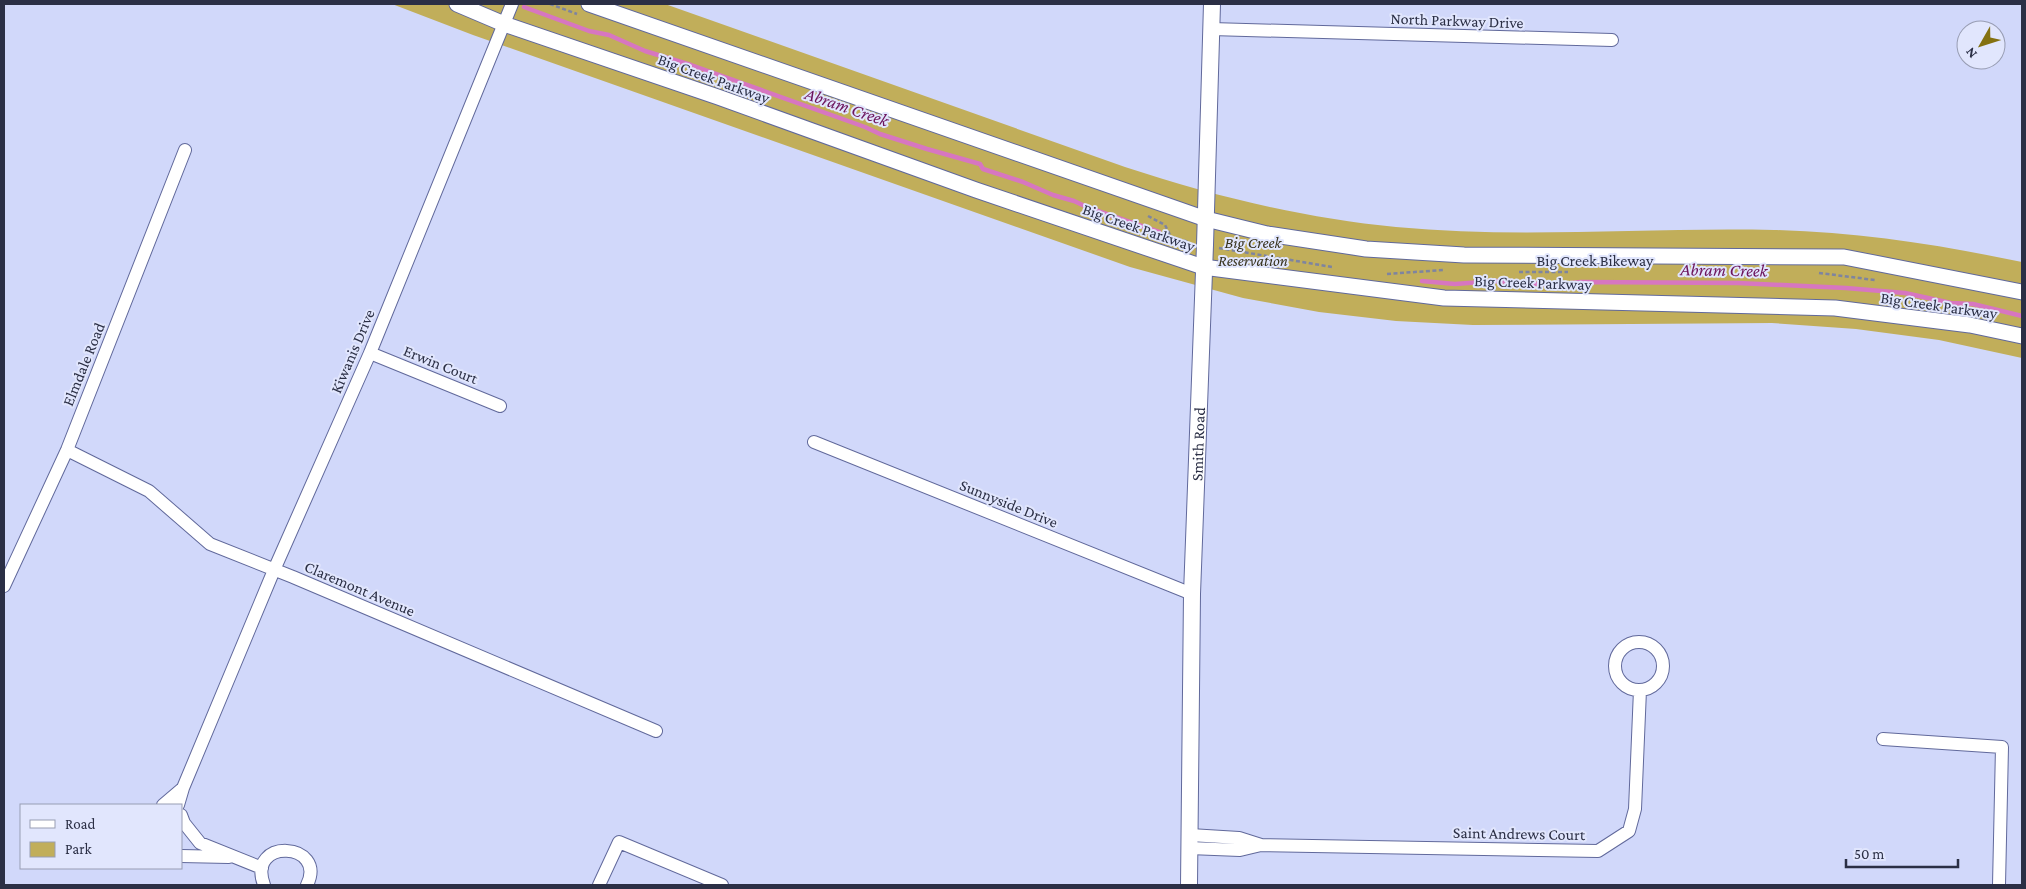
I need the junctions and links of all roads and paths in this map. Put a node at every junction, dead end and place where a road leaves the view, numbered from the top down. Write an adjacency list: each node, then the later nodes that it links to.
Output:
1 (457, 4): 5 (street, Big Creek Parkway)
2 (512, 4): 5 (street, Kiwanis Drive)
3 (589, 4): 9 (street, Big Creek Parkway)
4 (1212, 4): 6 (main road, Smith Road)
5 (504, 24): 11 (street, Big Creek Parkway); 23 (street, Kiwanis Drive)
6 (1211, 29): 7 (street, North Parkway Drive); 9 (main road, Smith Road)
7 (1612, 40)
8 (185, 150): 26 (street, Elmdale Road)
9 (1206, 219): 11 (main road, Smith Road); 21 (street, Big Creek Parkway)
10 (1228, 250): 12 (path)
11 (1203, 267): 22 (street, Big Creek Parkway); 29 (main road, Smith Road)
12 (1341, 268)
13 (1448, 270): 19 (path)
14 (1517, 272): 15 (path, Big Creek Bikeway)
15 (1574, 272)
16 (1719, 272): 17 (path)
17 (1693, 273)
18 (1818, 273): 20 (path)
19 (1379, 274)
20 (1884, 281)
21 (2022, 292)
22 (2022, 336)
23 (370, 353): 24 (street, Erwin Court); 27 (street, Kiwanis Drive)
24 (500, 406)
25 (814, 442): 29 (street, Sunnyside Drive)
26 (67, 450): 27 (street, Claremont Avenue); 28 (street, Elmdale Road)
27 (274, 570): 31 (street, Claremont Avenue); 33 (street, Kiwanis Drive)
28 (4, 586)
29 (1192, 594): 37 (main road, Smith Road)
30 (1640, 690): 37 (street, Saint Andrews Court)
31 (656, 732)
32 (1883, 739): 46 (street)
33 (183, 788): 34 (street); 35 (street, Kiwanis Drive)
34 (164, 804)
35 (178, 804)
36 (182, 818): 39 (street)
37 (1190, 842): 45 (main road, Smith Road)
38 (182, 856): 39 (street)
39 (235, 857): 40 (street)
40 (262, 868): 41 (street); 42 (street)
41 (264, 885)
42 (307, 885)
43 (599, 885): 44 (street)
44 (722, 885)
45 (1189, 885)
46 (2000, 885)

